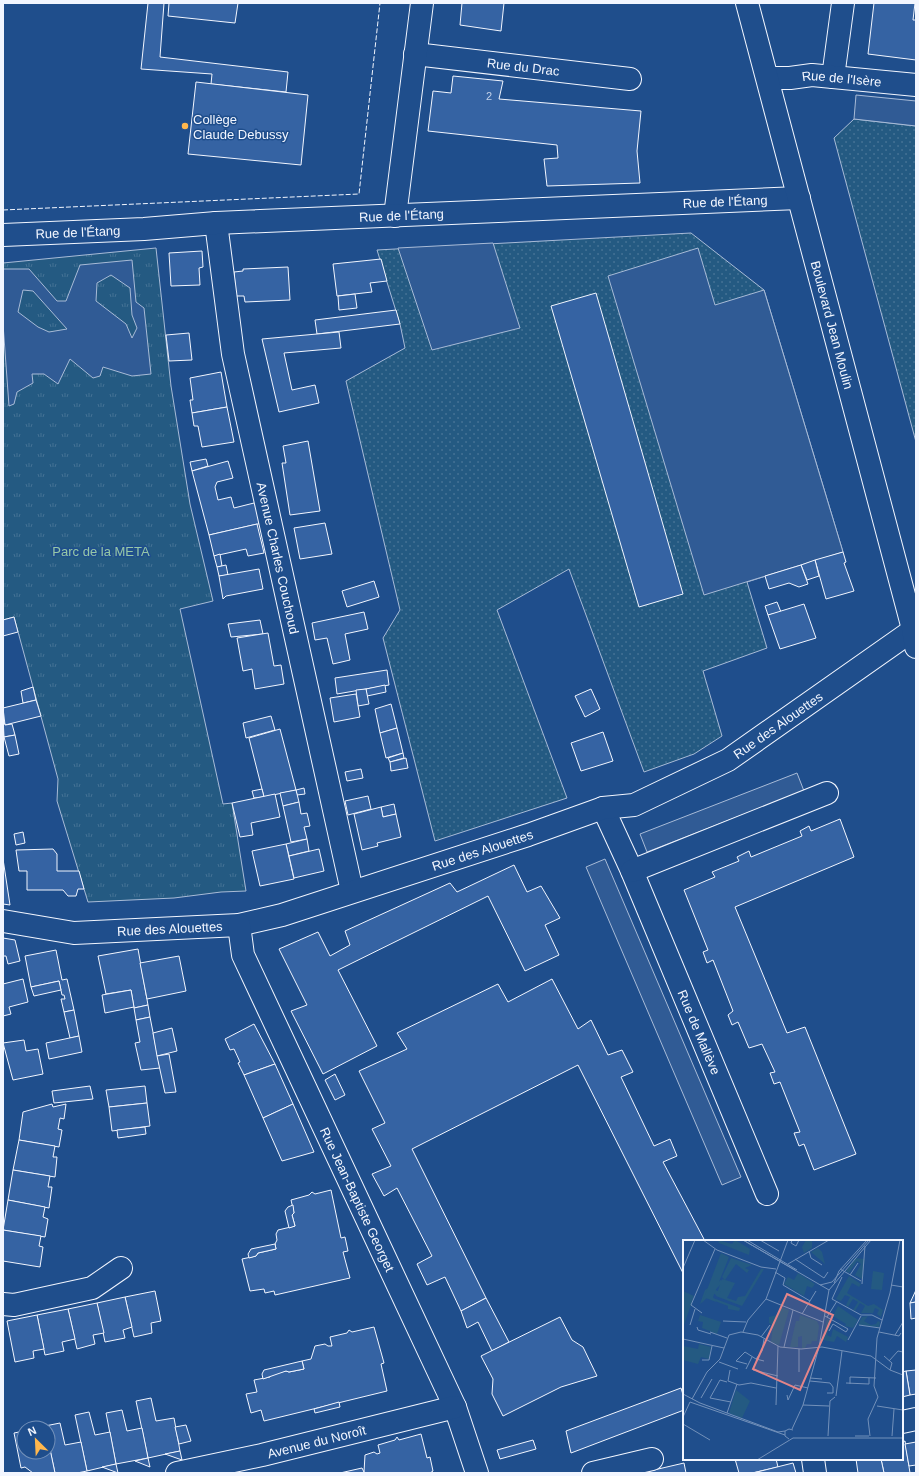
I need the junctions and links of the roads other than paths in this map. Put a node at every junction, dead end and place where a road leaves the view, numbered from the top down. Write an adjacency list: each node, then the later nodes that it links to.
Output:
1 (422, 3): 4 (street)
2 (747, 3): 6 (street, Boulevard Jean Moulin)
3 (843, 3): 5 (street)
4 (415, 54): 7 (street, Rue du Drac); 10 (street)
5 (833, 77): 6 (street, Rue de l'Isère); 8 (street, Rue de l'Isère)
6 (768, 78): 9 (street, Boulevard Jean Moulin)
7 (630, 79)
8 (916, 85)
9 (799, 198): 10 (street, Rue de l'Étang); 13 (street, Boulevard Jean Moulin)
10 (395, 216): 11 (street, Rue de l'Étang)
11 (216, 223): 12 (street, Rue de l'Étang); 17 (street, Avenue Charles Couchoud)
12 (3, 235)
13 (915, 635): 15 (street, Rue des Alouettes)
14 (827, 793): 16 (street)
15 (603, 808): 16 (street, Rue de Mallève); 17 (street, Rue des Alouettes)
16 (632, 871): 20 (street, Rue de Mallève)
17 (352, 891): 19 (street, Rue des Alouettes)
18 (3, 921): 19 (street, Rue des Alouettes)
19 (239, 925): 23 (street, Rue Jean-Baptiste Georget)
20 (766, 1194)
21 (120, 1268): 22 (street)
22 (3, 1304)
23 (455, 1407): 28 (street, Avenue du Noroît); 29 (street, Rue Jean-Baptiste Georget)
24 (916, 1419): 25 (street)
25 (903, 1422)
26 (652, 1459): 30 (street)
27 (813, 1460): 31 (street)
28 (177, 1473)
29 (477, 1473)
30 (593, 1473)
31 (815, 1473)

